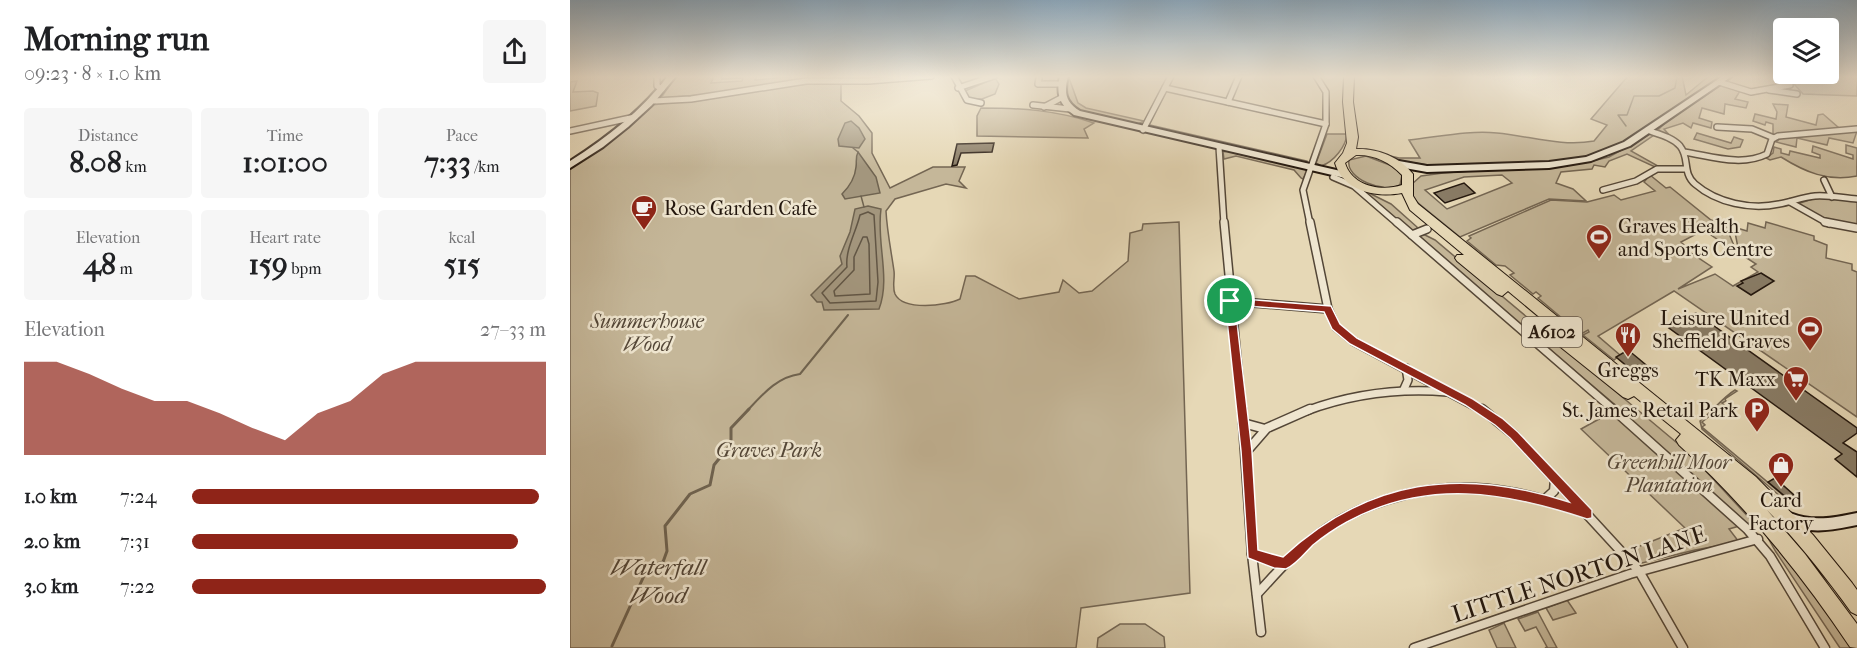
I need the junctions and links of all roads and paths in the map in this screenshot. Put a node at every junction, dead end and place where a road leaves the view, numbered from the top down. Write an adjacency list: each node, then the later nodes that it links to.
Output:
1 (648, 106): 12 (street)
2 (1040, 106): 10 (street)
3 (1068, 106): 11 (street)
4 (1155, 106): 15 (street)
5 (1248, 106): 13 (street)
6 (1326, 106): 13 (street)
7 (1348, 106): 23 (highway)
8 (1357, 106): 21 (highway)
9 (1683, 106): 17 (street)
10 (1044, 107): 11 (street)
11 (1070, 109): 15 (street)
12 (637, 117): 18 (street); 25 (street)
13 (1326, 123): 26 (street)
14 (1717, 127): 19 (street)
15 (1143, 129): 20 (street)
16 (1857, 129): 19 (street)
17 (1647, 130): 22 (street); 27 (street)
18 (570, 131)
19 (1774, 138): 22 (street)
20 (1219, 147): 26 (street); 40 (street)
21 (1370, 152): 23 (highway); 24 (highway)
22 (1684, 152): 28 (street)
23 (1344, 159): 29 (street); 30 (highway)
24 (1399, 164): 27 (street); 32 (highway)
25 (570, 165)
26 (1311, 169): 29 (street); 41 (street)
27 (1427, 169): 32 (street)
28 (1685, 169): 33 (street); 37 (street)
29 (1323, 171): 30 (street)
30 (1339, 176): 34 (highway); 39 (street)
31 (1824, 180): 35 (street)
32 (1408, 183): 34 (highway); 51 (highway, A6102)
33 (1603, 190)
34 (1383, 193): 39 (highway, A6102)
35 (1832, 197): 36 (street); 37 (street)
36 (1857, 199)
37 (1790, 202): 38 (street)
38 (1857, 228)
39 (1419, 232): 54 (street); 62 (highway, A6102)
40 (1230, 301): 41 (street); 45 (street)
41 (1328, 309): 42 (street)
42 (1406, 368): 43 (street); 44 (street)
43 (1404, 389): 44 (street); 46 (street)
44 (1452, 393): 48 (street)
45 (1243, 423): 46 (street); 47 (street)
46 (1265, 429): 47 (street)
47 (1246, 451): 55 (street)
48 (1556, 479): 49 (street); 50 (street)
49 (1544, 500): 50 (street); 57 (street)
50 (1587, 514): 58 (street)
51 (1784, 516): 53 (street); 56 (highway, A6102)
52 (1857, 519): 53 (street)
53 (1822, 526): 56 (street)
54 (1758, 539): 58 (street, LITTLE NORTON LANE); 66 (street)
55 (1252, 554): 57 (street); 59 (street)
56 (1821, 556): 60 (highway, A6102)
57 (1286, 563): 59 (street)
58 (1640, 571): 63 (street, LITTLE NORTON LANE); 65 (street)
59 (1257, 594): 61 (street)
60 (1857, 606)
61 (1261, 632)
62 (1857, 640)
63 (1434, 645): 64 (street, LITTLE NORTON LANE)
64 (1414, 648)
65 (1683, 648)
66 (1825, 648)

